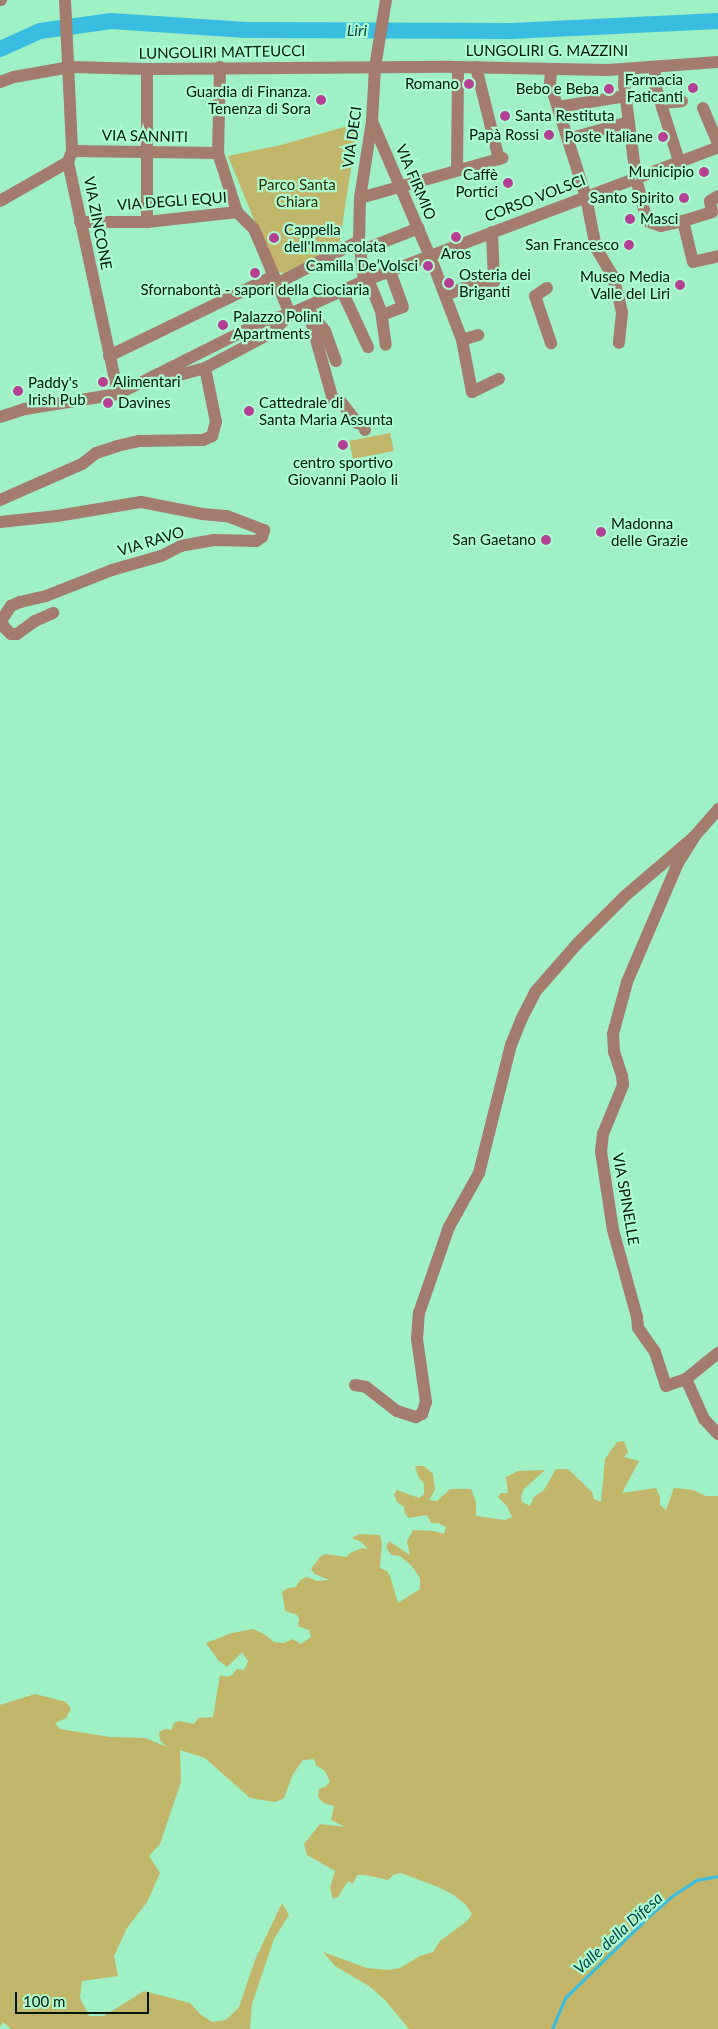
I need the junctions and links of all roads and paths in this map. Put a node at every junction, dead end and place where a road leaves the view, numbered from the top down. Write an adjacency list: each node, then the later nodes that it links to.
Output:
1 (385, 4): 4 (street, VIA DECI)
2 (66, 5): 3 (street, VIA ZINCONE)
3 (69, 62): 10 (street, LUNGOLIRI MATTEUCCI); 13 (street, LUNGOLIRI MATTEUCCI); 25 (street, VIA ZINCONE)
4 (376, 62): 6 (street, LUNGOLIRI MATTEUCCI); 7 (street, LUNGOLIRI G. MAZZINI); 19 (street, VIA DECI)
5 (718, 62): 9 (street, LUNGOLIRI G. MAZZINI)
6 (220, 67): 10 (street, LUNGOLIRI MATTEUCCI); 24 (street)
7 (458, 67): 8 (street, LUNGOLIRI G. MAZZINI); 27 (street)
8 (476, 67): 12 (street, LUNGOLIRI G. MAZZINI); 27 (street)
9 (655, 67): 11 (street, LUNGOLIRI G. MAZZINI); 16 (street)
10 (147, 69): 23 (street)
11 (625, 69): 12 (street, LUNGOLIRI G. MAZZINI); 14 (street)
12 (551, 70): 17 (street)
13 (0, 82)
14 (626, 96): 17 (street); 20 (street)
15 (682, 102): 16 (street)
16 (661, 103): 26 (street)
17 (558, 107): 21 (street)
18 (703, 108): 22 (street)
19 (372, 121): 29 (street, VIA FIRMIO); 32 (street, VIA DECI)
20 (629, 122): 21 (street); 28 (street)
21 (568, 139): 31 (street)
22 (718, 145): 26 (street, CORSO VOLSCI)
23 (147, 152): 24 (street, VIA SANNITI); 25 (street, VIA SANNITI); 37 (street)
24 (218, 153): 34 (street)
25 (70, 157): 33 (street); 36 (street, VIA ZINCONE)
26 (679, 161): 28 (street, CORSO VOLSCI)
27 (457, 170): 29 (street)
28 (636, 178): 31 (street, CORSO VOLSCI); 35 (street)
29 (401, 187): 32 (street); 38 (street, VIA FIRMIO)
30 (718, 196): 35 (street)
31 (586, 197): 39 (street, CORSO VOLSCI); 55 (street)
32 (360, 198): 40 (street, VIA DECI)
33 (0, 200)
34 (237, 212): 37 (street, VIA DEGLI EQUI); 44 (street)
35 (682, 221): 42 (street)
36 (80, 222): 37 (street, VIA DEGLI EQUI); 58 (street, VIA ZINCONE)
37 (147, 222)
38 (418, 228): 40 (street); 41 (street, VIA FIRMIO)
39 (492, 232): 41 (street, CORSO VOLSCI); 48 (street)
40 (359, 246): 44 (street); 45 (street, VIA DECI)
41 (430, 256): 43 (street, CORSO VOLSCI); 48 (street, VIA FIRMIO)
42 (718, 256)
43 (390, 271): 45 (street, CORSO VOLSCI); 51 (street)
44 (276, 280): 50 (street); 58 (street)
45 (366, 280): 47 (street, CORSO VOLSCI); 51 (street, VIA DECI)
46 (547, 288): 54 (street)
47 (342, 291): 49 (street, CORSO VOLSCI); 57 (street)
48 (445, 295): 53 (street, VIA FIRMIO)
49 (307, 307): 50 (street, CORSO VOLSCI); 59 (street); 65 (street)
50 (290, 314): 60 (street); 62 (street)
51 (382, 315): 56 (street, VIA DECI)
52 (478, 335): 53 (street)
53 (462, 340): 61 (street, VIA FIRMIO)
54 (551, 343)
55 (619, 344)
56 (386, 345)
57 (368, 347)
58 (110, 356): 63 (street, VIA ZINCONE)
59 (336, 361)
60 (205, 368): 62 (street); 66 (street)
61 (499, 379)
62 (135, 385): 63 (street)
63 (118, 394): 64 (street)
64 (0, 417)
65 (365, 430)
66 (0, 500)
67 (0, 522): 68 (street, VIA RAVO)
68 (53, 613)
69 (718, 809): 70 (street, VIA SPINELLE)
70 (694, 837): 72 (street, VIA SPINELLE); 73 (street)
71 (718, 1353): 72 (street)
72 (686, 1379): 74 (street)
73 (355, 1384)
74 (718, 1434)

